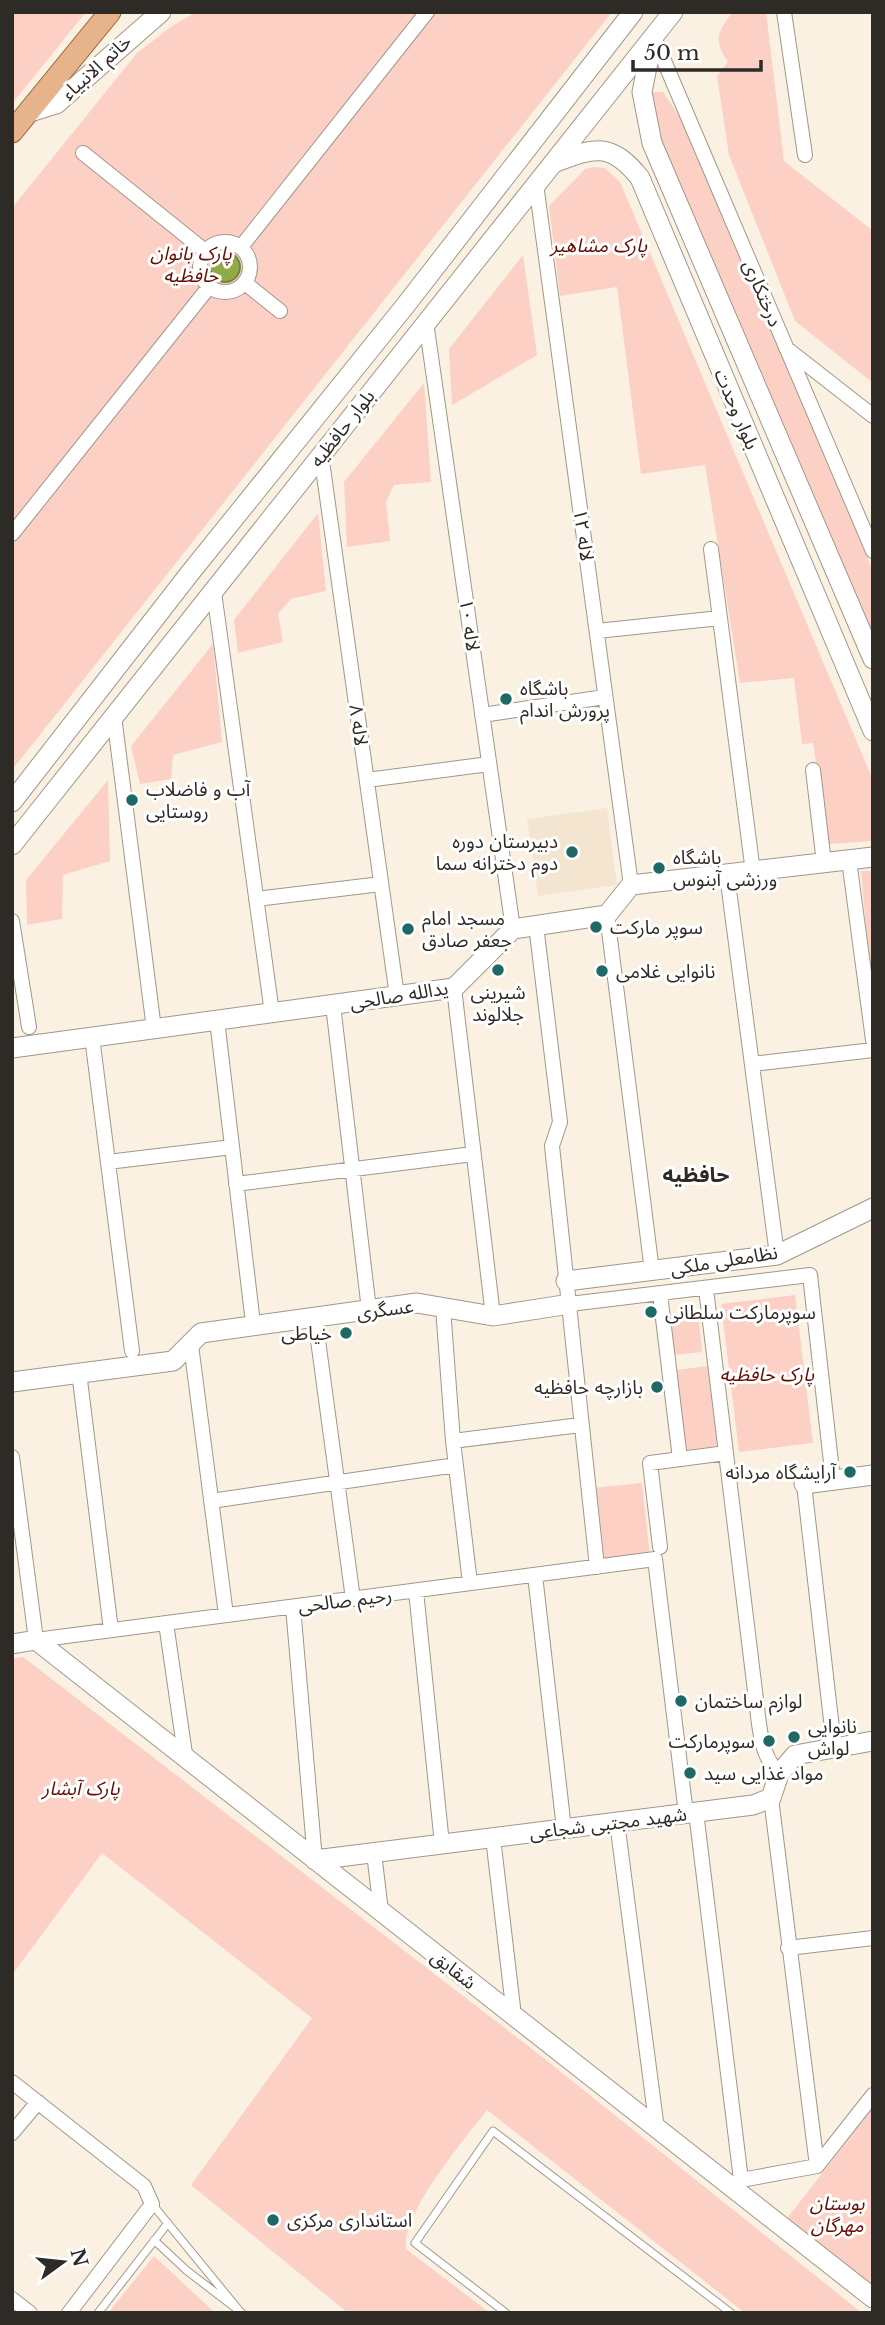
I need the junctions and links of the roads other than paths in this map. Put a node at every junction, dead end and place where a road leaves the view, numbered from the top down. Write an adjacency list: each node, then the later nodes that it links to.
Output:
1 (110, 12): 8 (main road)
2 (161, 12): 8 (street, خاتم الانبیاء)
3 (427, 12): 14 (street)
4 (633, 12): 26 (street, بلوار حافظیه)
5 (673, 12): 7 (street, بلوار حافظیه)
6 (784, 12): 11 (street)
7 (653, 35): 12 (street, بلوار حافظیه); 20 (street, درختکاری); 30 (street, بلوار وحدت)
8 (27, 113): 9 (main road)
9 (12, 132)
10 (83, 153): 15 (street)
11 (805, 155)
12 (555, 163): 13 (street, بلوار حافظیه); 34 (street, بلوار وحدت)
13 (536, 184): 19 (street, بلوار حافظیه); 29 (street, لاله ۱۲)
14 (241, 247): 15 (street); 16 (street)
15 (205, 251): 17 (street)
16 (245, 283): 17 (street); 18 (street)
17 (209, 287): 23 (street)
18 (280, 311)
19 (426, 322): 22 (street, بلوار حافظیه); 32 (street, لاله ۱۰)
20 (785, 347): 21 (street); 25 (street, درختکاری)
21 (873, 416)
22 (321, 454): 27 (street, بلوار حافظیه); 37 (street, لاله ۸)
23 (12, 534)
24 (711, 549): 28 (street)
25 (873, 551)
26 (190, 573): 27 (street); 38 (street, بلوار حافظیه)
27 (214, 592): 33 (street, بلوار حافظیه); 47 (street)
28 (720, 618): 29 (street); 43 (street)
29 (597, 631): 31 (street, لاله ۱۲)
30 (873, 659)
31 (606, 697): 32 (street); 46 (street, لاله ۱۲)
32 (482, 715): 35 (street, لاله ۱۰)
33 (114, 716): 39 (street, بلوار حافظیه); 58 (street)
34 (873, 731)
35 (489, 764): 37 (street); 51 (street, لاله ۱۰)
36 (813, 770): 42 (street)
37 (367, 780): 45 (street, لاله ۸)
38 (12, 802)
39 (12, 845)
40 (873, 857): 41 (street)
41 (849, 860): 42 (street); 60 (street)
42 (824, 863): 43 (street)
43 (753, 872): 44 (street)
44 (727, 875): 46 (street); 63 (street)
45 (381, 884): 47 (street); 53 (street, لاله ۸)
46 (631, 885): 48 (street)
47 (256, 899): 55 (street)
48 (607, 915): 50 (street); 72 (street)
49 (12, 920): 57 (street)
50 (536, 925): 51 (street); 73 (street)
51 (513, 929): 52 (street, یدالله صالحی)
52 (454, 988): 53 (street, یدالله صالحی); 65 (street)
53 (397, 996): 54 (street, یدالله صالحی)
54 (333, 1005): 55 (street, یدالله صالحی); 67 (street)
55 (272, 1013): 56 (street, یدالله صالحی)
56 (217, 1020): 58 (street, یدالله صالحی); 64 (street)
57 (29, 1027)
58 (154, 1029): 59 (street, یدالله صالحی)
59 (92, 1037): 61 (street, یدالله صالحی); 66 (street)
60 (873, 1040)
61 (12, 1048)
62 (873, 1050): 63 (street)
63 (751, 1064): 70 (street)
64 (232, 1147): 66 (street); 68 (street)
65 (473, 1154): 67 (street); 81 (street)
66 (108, 1162): 84 (street)
67 (352, 1169): 68 (street); 79 (street)
68 (236, 1184): 80 (street)
69 (873, 1208): 70 (street, نظامعلی ملکی)
70 (777, 1255): 71 (street, نظامعلی ملکی)
71 (682, 1267): 72 (street, نظامعلی ملکی); 75 (street)
72 (652, 1271): 73 (street, نظامعلی ملکی)
73 (566, 1281): 77 (street)
74 (706, 1289): 75 (street, عسگری); 89 (street); 94 (street, عسگری)
75 (685, 1291): 76 (street, عسگری)
76 (660, 1294): 77 (street, عسگری); 91 (street)
77 (570, 1304): 81 (street, عسگری); 87 (street)
78 (443, 1308): 79 (street, عسگری); 81 (street, عسگری); 88 (street)
79 (369, 1310): 82 (street, عسگری)
80 (252, 1315)
81 (493, 1315)
82 (315, 1318): 83 (street, عسگری); 95 (street)
83 (191, 1345): 85 (street, عسگری); 97 (street)
84 (132, 1351)
85 (79, 1372): 86 (street, عسگری); 107 (street)
86 (12, 1382)
87 (580, 1425): 88 (street); 99 (street)
88 (453, 1441): 92 (street)
89 (726, 1453): 91 (street); 113 (street)
90 (12, 1457): 108 (street)
91 (680, 1459): 98 (street)
92 (456, 1465): 95 (street); 101 (street)
93 (873, 1475): 94 (street)
94 (833, 1480): 96 (street)
95 (336, 1482): 97 (street); 103 (street)
96 (804, 1484): 111 (street)
97 (211, 1501): 105 (street)
98 (657, 1553): 99 (street, رحیم صالحی); 115 (street)
99 (597, 1567): 100 (street, رحیم صالحی)
100 (535, 1575): 101 (street, رحیم صالحی); 117 (street)
101 (470, 1583): 102 (street, رحیم صالحی)
102 (415, 1591): 103 (street, رحیم صالحی); 119 (street)
103 (353, 1599): 104 (street, رحیم صالحی)
104 (293, 1607): 105 (street, رحیم صالحی); 121 (street)
105 (226, 1615): 106 (street, رحیم صالحی)
106 (166, 1623): 107 (street, رحیم صالحی); 112 (street)
107 (111, 1630): 108 (street, رحیم صالحی)
108 (36, 1640): 109 (street); 121 (street, شقایق)
109 (12, 1644)
110 (873, 1741): 111 (street)
111 (834, 1746): 113 (street)
112 (185, 1754)
113 (779, 1774): 114 (street)
114 (771, 1798): 115 (street, شهید مجتبی شجاعی); 124 (street)
115 (691, 1813): 116 (street, شهید مجتبی شجاعی); 132 (street)
116 (617, 1822): 117 (street, شهید مجتبی شجاعی); 129 (street)
117 (564, 1829): 118 (street, شهید مجتبی شجاعی)
118 (493, 1838): 119 (street, شهید مجتبی شجاعی); 125 (street)
119 (442, 1844): 120 (street, شهید مجتبی شجاعی)
120 (374, 1853): 121 (street, شهید مجتبی شجاعی); 122 (street)
121 (315, 1860): 122 (street, شقایق)
122 (381, 1911): 125 (street, شقایق)
123 (873, 1938): 124 (street)
124 (788, 1948): 131 (street)
125 (508, 2012): 129 (street, شقایق)
126 (12, 2082): 128 (street)
127 (873, 2095): 131 (street)
128 (38, 2102): 130 (street); 133 (street)
129 (653, 2126): 132 (street, شقایق)
130 (12, 2133)
131 (817, 2166): 132 (street)
132 (737, 2184): 136 (street, شقایق)
133 (152, 2204): 134 (lane); 140 (street)
134 (168, 2223): 135 (lane); 138 (lane)
135 (154, 2240): 138 (lane); 141 (lane)
136 (873, 2298)
137 (12, 2299): 139 (street)
138 (238, 2311)
139 (30, 2313)
140 (69, 2313)
141 (98, 2313)
142 (506, 2313): 143 (lane)
143 (731, 2313)

